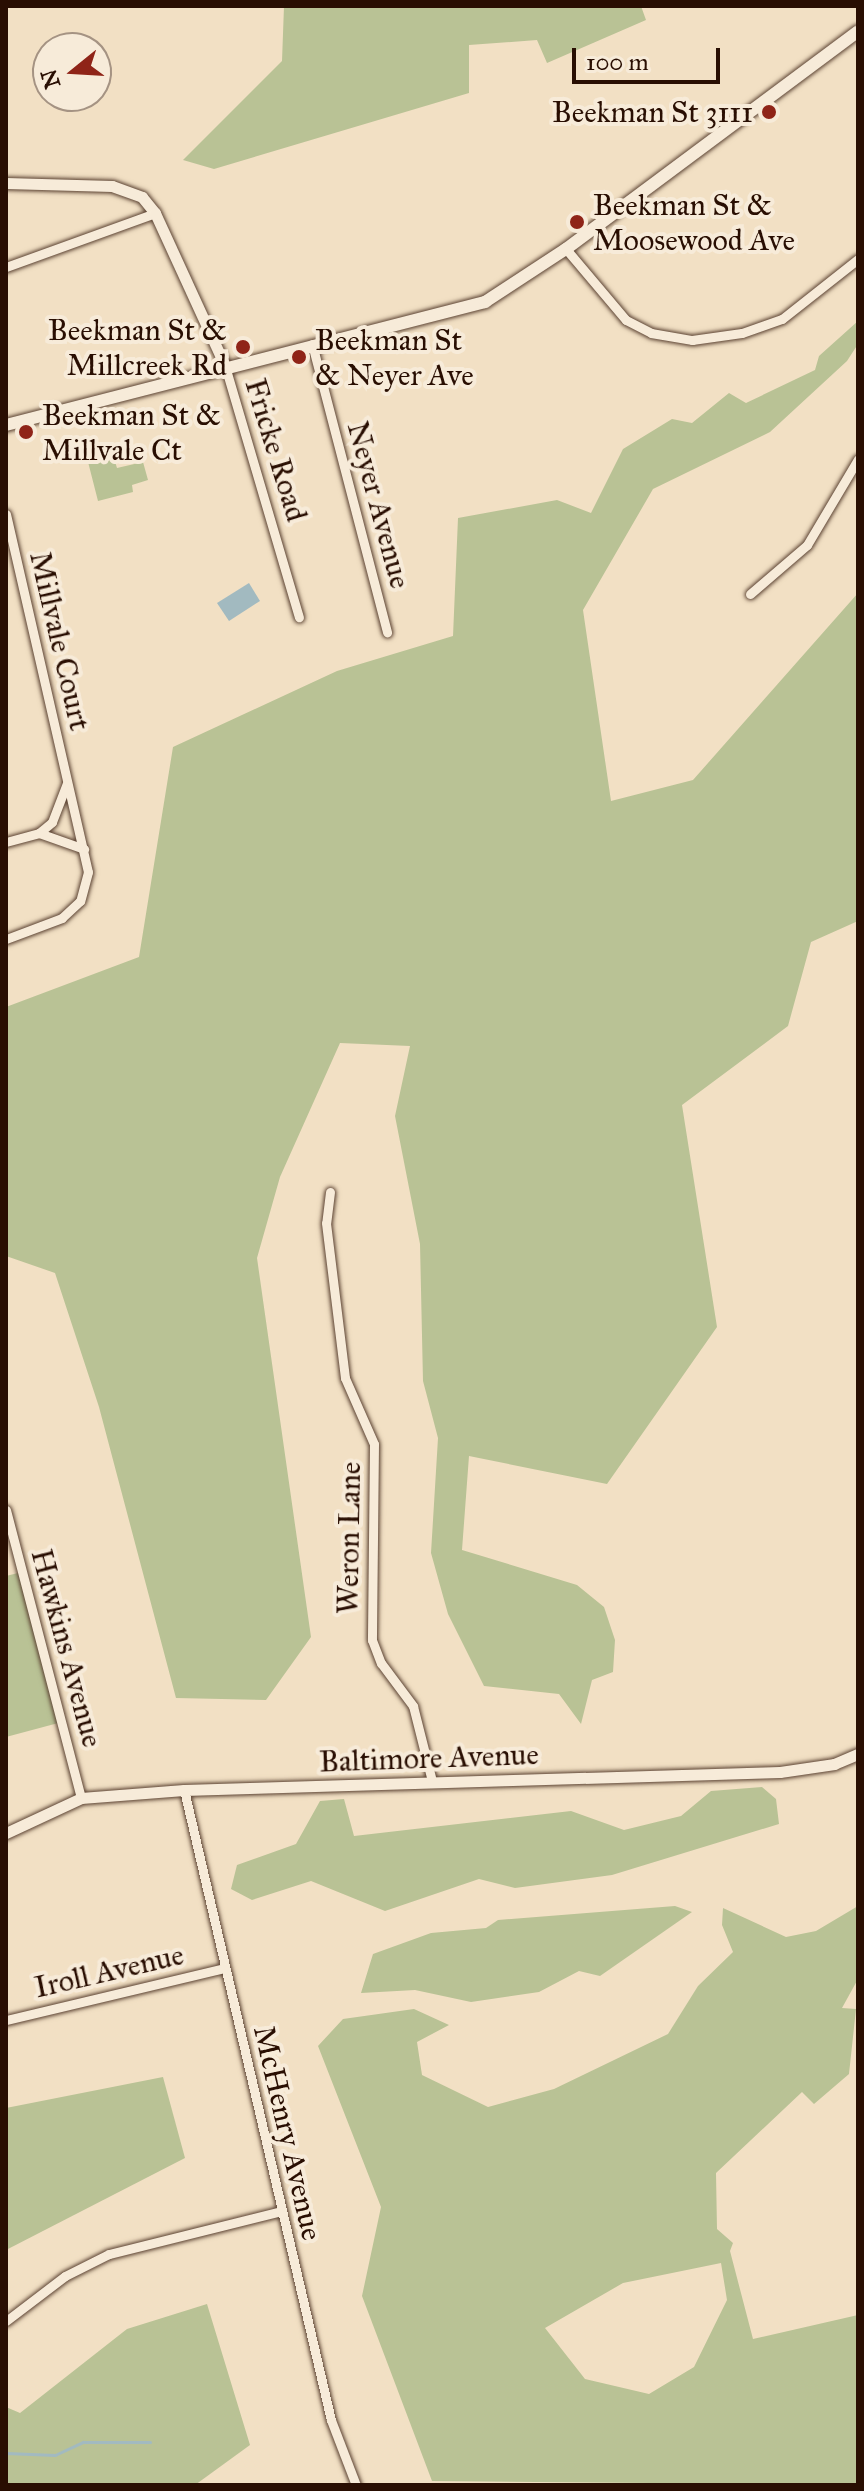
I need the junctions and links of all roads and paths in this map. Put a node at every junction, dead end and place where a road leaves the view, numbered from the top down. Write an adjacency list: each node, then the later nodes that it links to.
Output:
1 (858, 31): 4 (main road)
2 (6, 183): 3 (street)
3 (155, 213): 6 (street); 8 (street, Fricke Road)
4 (566, 249): 5 (street); 7 (main road)
5 (858, 259)
6 (6, 267)
7 (312, 344): 8 (main road); 14 (street, Neyer Avenue)
8 (225, 366): 9 (main road); 13 (street, Fricke Road)
9 (6, 425)
10 (858, 459): 12 (street)
11 (6, 514): 15 (street, Millvale Court)
12 (750, 594)
13 (299, 617)
14 (387, 632)
15 (68, 780): 16 (street); 18 (street, Millvale Court)
16 (39, 833): 17 (street); 18 (street)
17 (6, 842)
18 (84, 849): 19 (street, Millvale Court)
19 (6, 939)
20 (330, 1192): 23 (street, Weron Lane)
21 (6, 1510): 25 (street, Hawkins Avenue)
22 (858, 1754): 23 (street, Baltimore Avenue)
23 (432, 1781): 24 (street, Baltimore Avenue)
24 (184, 1790): 25 (street, Baltimore Avenue); 27 (street, McHenry Avenue)
25 (81, 1798): 26 (street, Baltimore Avenue)
26 (6, 1833)
27 (224, 1968): 28 (street, Iroll Avenue); 29 (street, McHenry Avenue)
28 (6, 2020)
29 (282, 2211): 30 (street); 31 (street, McHenry Avenue)
30 (6, 2321)
31 (356, 2485)

